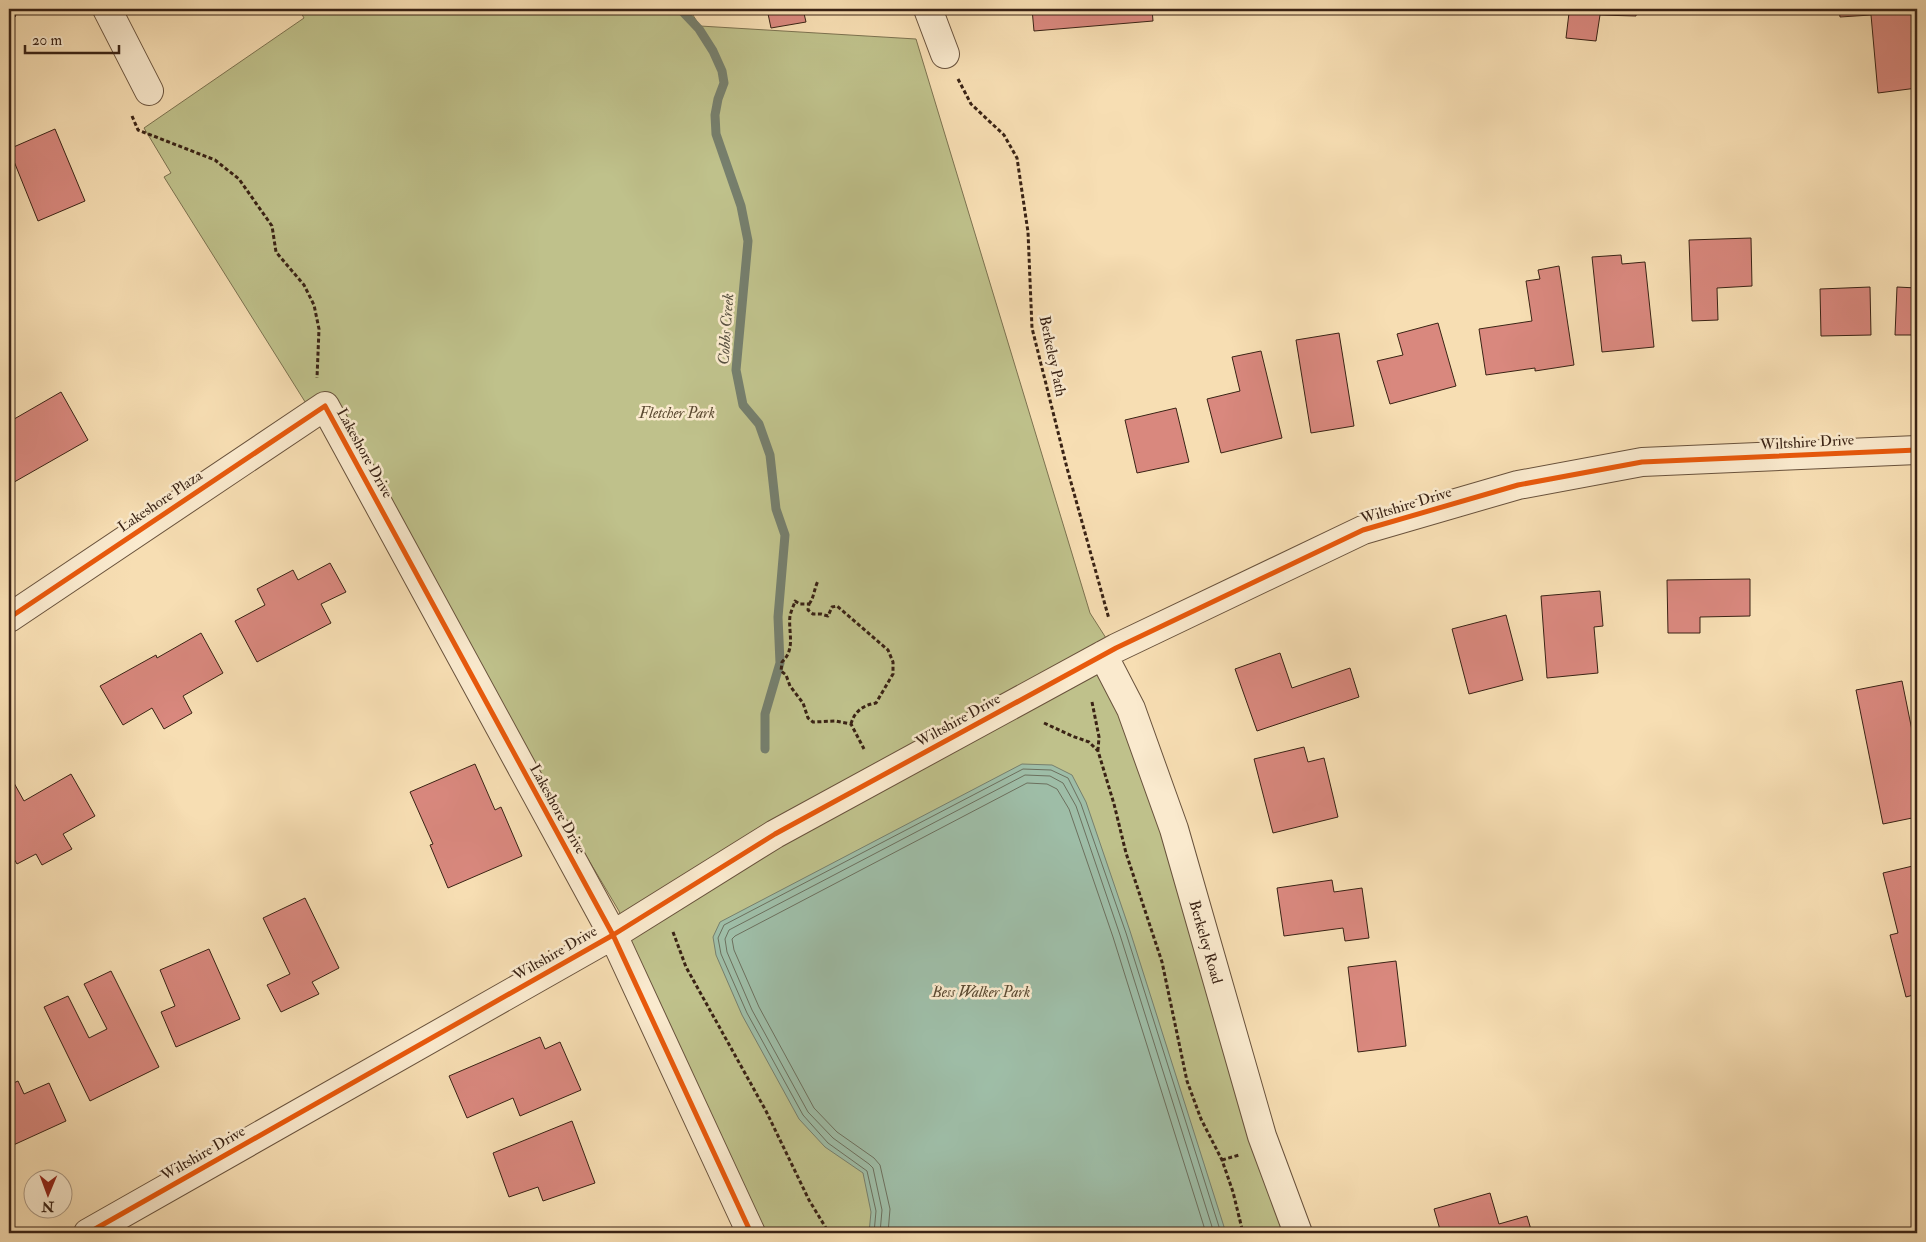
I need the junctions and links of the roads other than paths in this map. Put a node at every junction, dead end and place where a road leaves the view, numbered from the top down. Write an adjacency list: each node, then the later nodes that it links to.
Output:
1 (107, 9): 4 (street)
2 (928, 9): 3 (street)
3 (945, 54)
4 (149, 91)
5 (324, 406): 7 (street, Lakeshore Plaza); 9 (street, Lakeshore Drive)
6 (1917, 450): 8 (street, Wiltshire Drive)
7 (9, 618)
8 (1110, 651): 9 (street, Wiltshire Drive); 12 (street, Berkeley Road)
9 (613, 935): 10 (street, Wiltshire Drive); 11 (street, Lakeshore Drive)
10 (88, 1233)
11 (751, 1233)
12 (1298, 1233)

